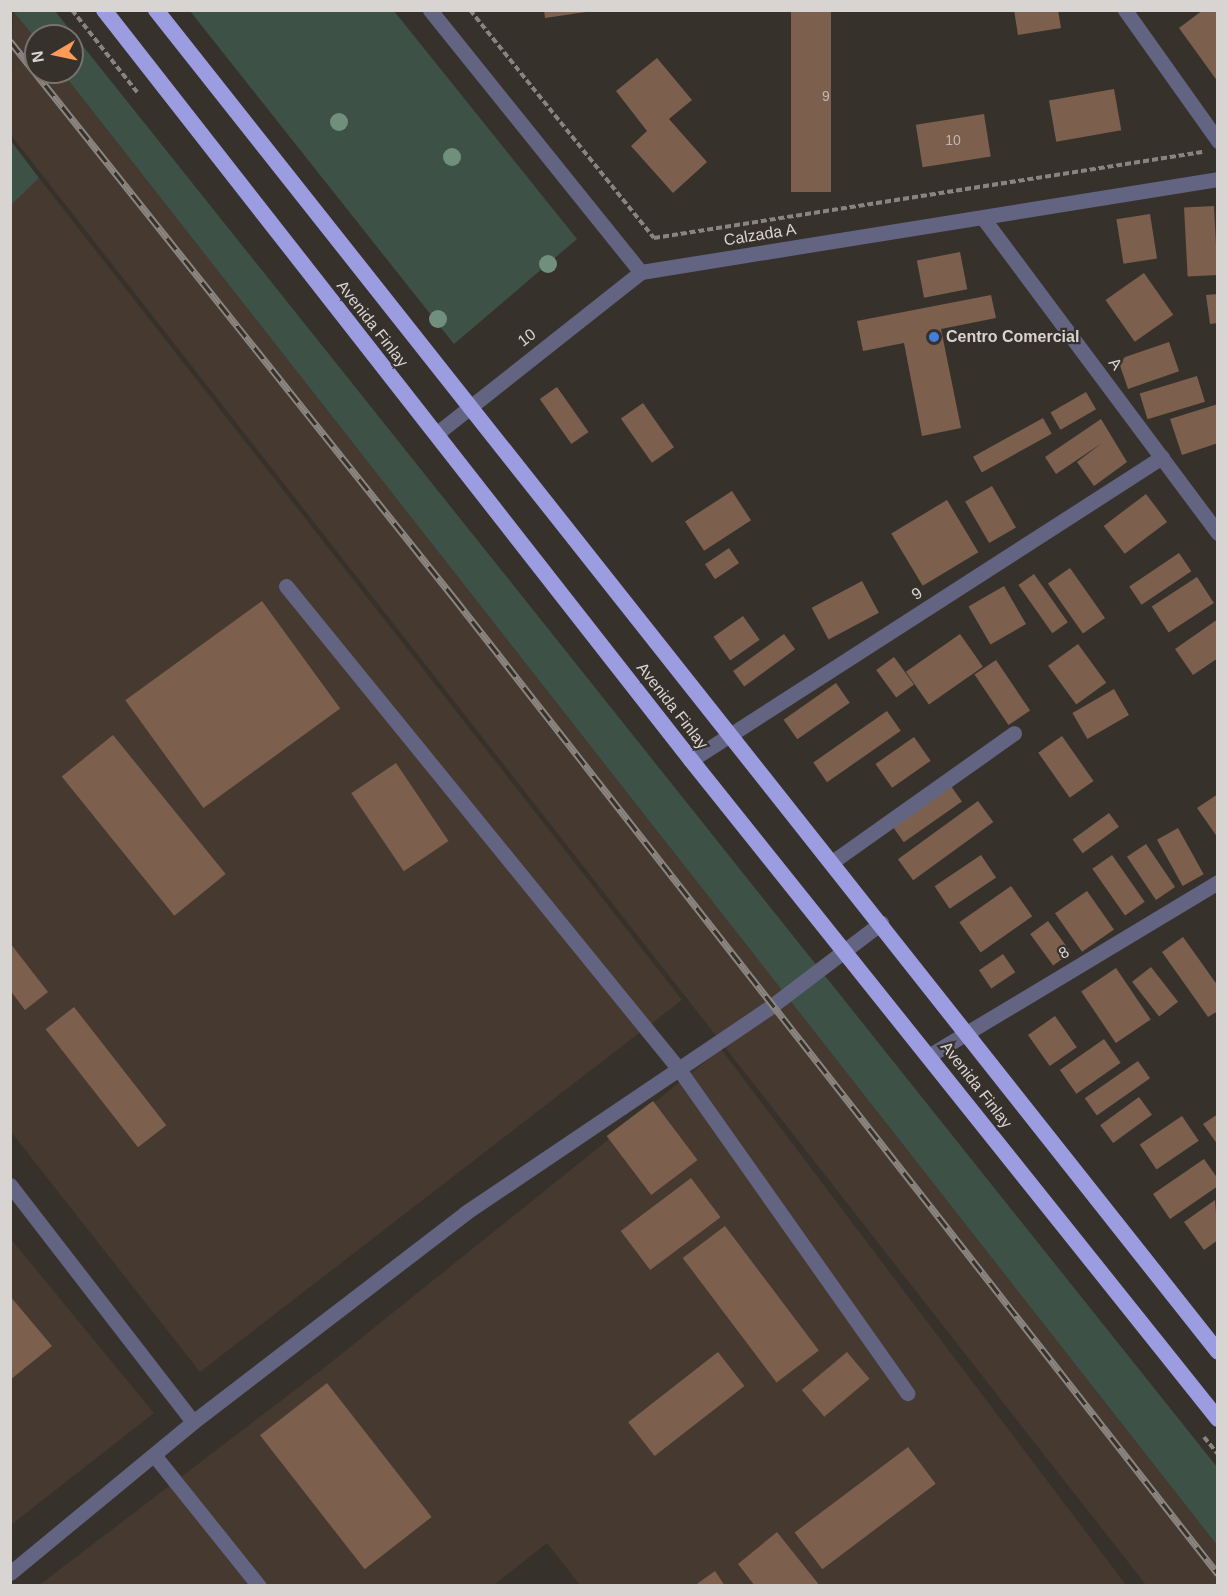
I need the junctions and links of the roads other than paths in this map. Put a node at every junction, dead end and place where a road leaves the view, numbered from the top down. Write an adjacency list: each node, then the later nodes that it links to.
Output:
1 (104, 10): 10 (highway, Avenida Finlay)
2 (156, 10): 9 (highway, Avenida Finlay)
3 (430, 10): 8 (street)
4 (1125, 10): 5 (street)
5 (1212, 146)
6 (1218, 179): 7 (street, Calzada A)
7 (983, 218): 8 (street, Calzada A); 11 (street, A)
8 (641, 273): 9 (street, 10)
9 (470, 405): 10 (street, 10); 15 (highway, Avenida Finlay)
10 (436, 434): 16 (highway, Avenida Finlay)
11 (1162, 457): 12 (street, A); 15 (street, 9)
12 (1218, 533)
13 (286, 586): 23 (street)
14 (1014, 733): 17 (street)
15 (729, 736): 16 (street, 9); 17 (highway, Avenida Finlay)
16 (692, 760): 20 (highway, Avenida Finlay)
17 (832, 862): 19 (highway, Avenida Finlay)
18 (1218, 882): 21 (street, 8)
19 (881, 923): 20 (street); 21 (highway, Avenida Finlay)
20 (845, 951): 22 (highway, Avenida Finlay); 23 (street)
21 (967, 1032): 22 (street, 8); 25 (highway, Avenida Finlay)
22 (930, 1056): 27 (highway, Avenida Finlay)
23 (678, 1068): 26 (street); 28 (street)
24 (10, 1185): 28 (street)
25 (1218, 1352)
26 (907, 1393)
27 (1218, 1419)
28 (193, 1422): 29 (street)
29 (154, 1455): 30 (street); 31 (street)
30 (10, 1573)
31 (260, 1586)

